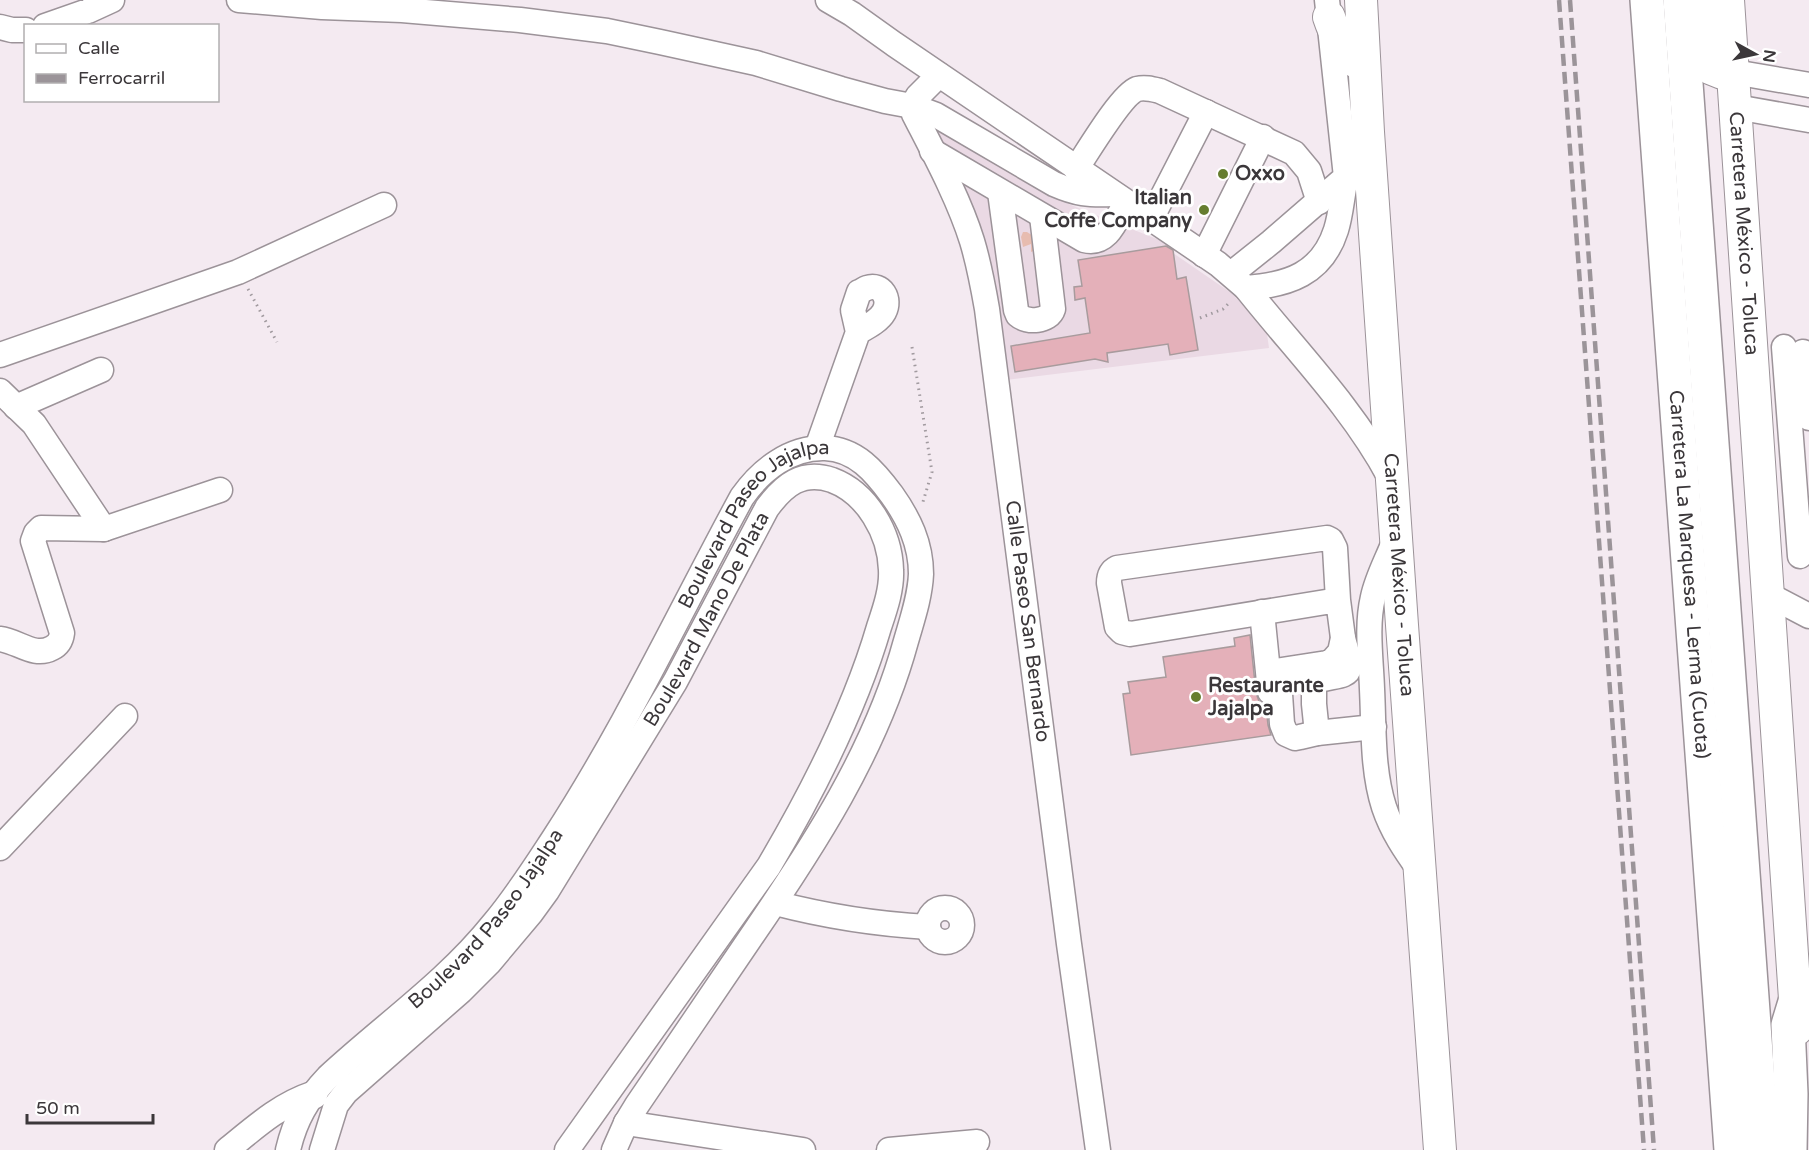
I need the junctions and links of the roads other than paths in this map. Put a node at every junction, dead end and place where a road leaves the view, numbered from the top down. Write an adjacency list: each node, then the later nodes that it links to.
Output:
1 (112, 0): 11 (street)
2 (239, 0): 18 (street)
3 (828, 0): 10 (street)
4 (1361, 0): 14 (main road, Carretera México - Toluca)
5 (1647, 0): 83 (highway, Carretera La Marquesa - Lerma (Cuota))
6 (1680, 0): 84 (highway, Carretera La Marquesa - Lerma (Cuota))
7 (1698, 0): 15 (main road)
8 (1728, 0): 15 (main road, Carretera México - Toluca)
9 (1332, 6): 14 (main road); 26 (street)
10 (856, 7): 16 (street)
11 (51, 24)
12 (0, 27): 13 (street)
13 (24, 30)
14 (1360, 71): 22 (main road, Carretera México - Toluca)
15 (1734, 72): 17 (street); 19 (main road, Carretera México - Toluca)
16 (939, 75): 18 (street); 25 (street)
17 (1809, 85)
18 (912, 106): 24 (street, Calle Paseo San Bernardo); 28 (street)
19 (1736, 107): 21 (street); 36 (main road, Carretera México - Toluca)
20 (1206, 112): 23 (street); 25 (street); 32 (street)
21 (1809, 120)
22 (1368, 132): 26 (street); 43 (main road, Carretera México - Toluca)
23 (1263, 138): 29 (street); 33 (street)
24 (932, 151): 27 (street); 82 (street, Calle Paseo San Bernardo)
25 (1076, 169): 28 (street)
26 (1346, 177): 29 (street); 34 (street)
27 (1000, 192): 31 (street); 31 (street)
28 (1120, 198): 31 (street); 32 (street)
29 (1319, 202): 34 (street)
30 (384, 205): 38 (street)
31 (1042, 216)
32 (1151, 219): 33 (street)
33 (1204, 255): 34 (street)
34 (1238, 281): 43 (street)
35 (858, 332): 42 (street)
36 (1751, 339): 37 (street); 48 (main road, Carretera México - Toluca)
37 (1799, 351): 41 (street); 47 (street)
38 (0, 354)
39 (101, 370): 40 (street)
40 (8, 399): 45 (street)
41 (1809, 418)
42 (818, 448): 56 (street, Boulevard Paseo Jajalpa); 57 (street, Boulevard Paseo Jajalpa)
43 (1393, 484): 46 (main road, Carretera México - Toluca)
44 (220, 490): 45 (street)
45 (104, 529): 54 (street)
46 (1396, 537): 63 (street); 66 (main road, Carretera México - Toluca)
47 (1804, 556): 48 (street)
48 (1767, 562): 49 (main road, Carretera México - Toluca)
49 (1769, 595): 52 (street); 69 (main road, Carretera México - Toluca)
50 (1338, 600): 51 (street); 51 (street); 53 (street)
51 (1262, 612): 58 (street)
52 (1809, 616)
53 (1343, 638): 58 (street); 60 (street)
54 (0, 639)
55 (871, 655): 56 (street); 59 (street, Boulevard Mano De Plata); 78 (street, Boulevard Mano De Plata)
56 (900, 664): 67 (street, Boulevard Paseo Jajalpa)
57 (652, 668): 59 (street); 70 (street, Boulevard Paseo Jajalpa)
58 (1269, 672): 61 (street)
59 (675, 682): 71 (street, Boulevard Mano De Plata)
60 (1314, 705): 61 (street); 64 (street)
61 (1281, 710): 64 (street)
62 (125, 716): 65 (street)
63 (1374, 727): 64 (street); 66 (street)
64 (1317, 733)
65 (0, 848)
66 (1420, 871): 74 (main road, Carretera México - Toluca)
67 (775, 903): 68 (street); 72 (street, Boulevard Paseo Jajalpa)
68 (928, 927)
69 (1795, 1002): 85 (highway); 86 (main road, Carretera México - Toluca)
70 (312, 1094): 71 (street); 75 (street); 76 (street, Boulevard Paseo Jajalpa)
71 (336, 1105): 77 (street, Boulevard Mano De Plata)
72 (626, 1124): 79 (street, Boulevard Paseo Jajalpa); 80 (street)
73 (977, 1142): 81 (street)
74 (1437, 1144)
75 (226, 1150)
76 (288, 1150)
77 (322, 1150)
78 (567, 1150)
79 (614, 1150)
80 (802, 1150)
81 (889, 1150)
82 (1098, 1150)
83 (1731, 1150)
84 (1763, 1150)
85 (1790, 1150)
86 (1804, 1150)

